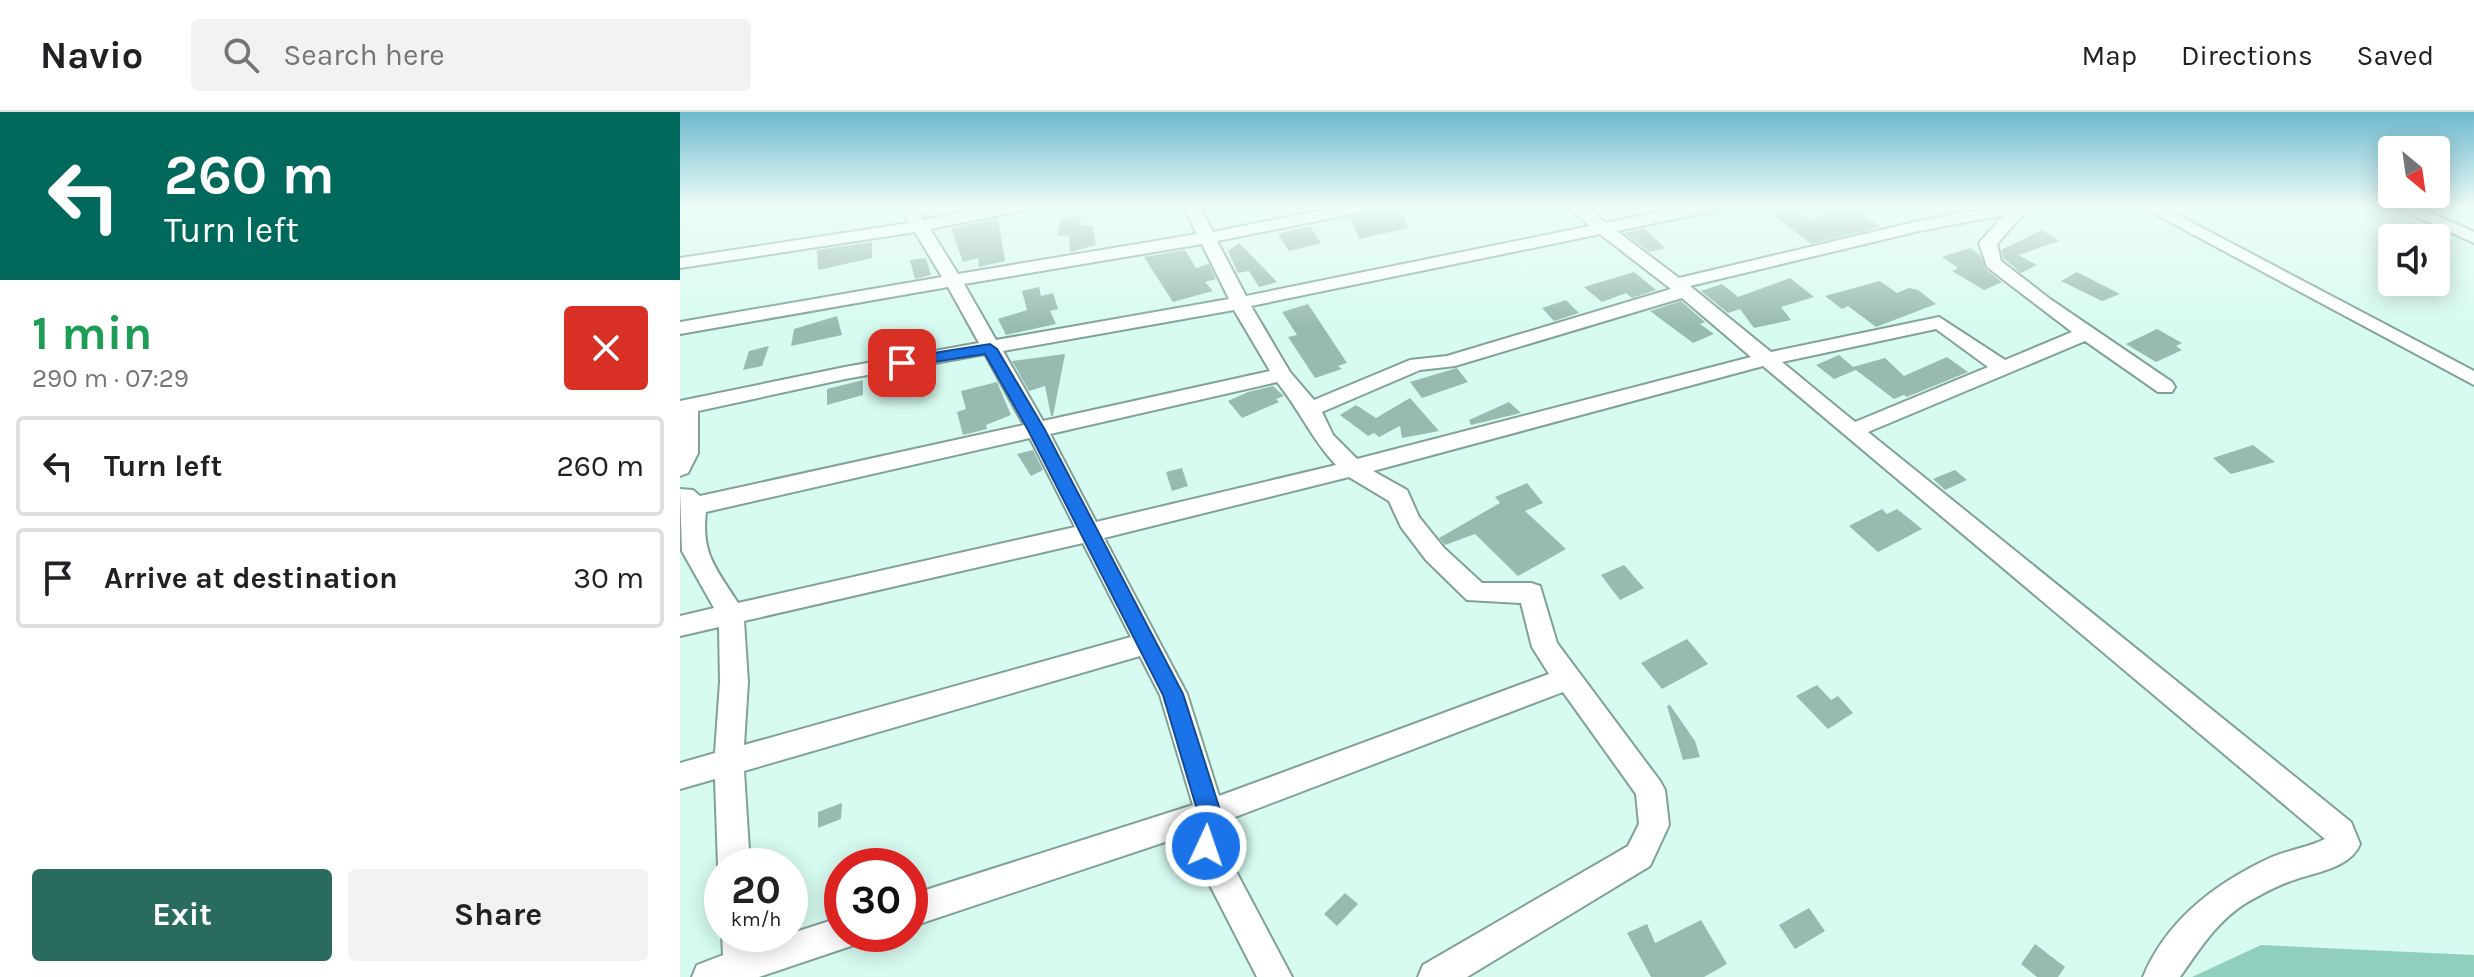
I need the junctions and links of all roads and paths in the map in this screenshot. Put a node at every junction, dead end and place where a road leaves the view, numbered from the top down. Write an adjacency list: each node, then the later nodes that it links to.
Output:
1 (788, 246): 10 (street)
2 (932, 246): 11 (street)
3 (1157, 246): 11 (street)
4 (1212, 246): 13 (street)
5 (1513, 246): 13 (street)
6 (1626, 246): 12 (street)
7 (1839, 246): 12 (street)
8 (1989, 246): 15 (street)
9 (2224, 246): 20 (street)
10 (680, 263)
11 (953, 280): 14 (street); 16 (street)
12 (1680, 287): 17 (street); 23 (street)
13 (1240, 303): 16 (street); 19 (street)
14 (680, 328)
15 (2086, 333): 18 (street); 21 (street)
16 (990, 349): 22 (street); 24 (street)
17 (1767, 359): 18 (street); 25 (street); 27 (street)
18 (2003, 368): 25 (street)
19 (1282, 375): 23 (street); 24 (street)
20 (2474, 379)
21 (2165, 387)
22 (683, 407): 26 (street)
23 (1310, 409): 27 (street)
24 (1037, 430): 28 (street); 29 (street)
25 (1852, 431): 43 (street)
26 (680, 468)
27 (1353, 469): 29 (street); 33 (street)
28 (685, 502): 30 (street)
29 (1089, 532): 30 (street); 32 (street)
30 (731, 614): 31 (street); 34 (street)
31 (680, 626)
32 (1145, 644): 34 (street); 36 (street)
33 (1569, 678): 36 (street); 42 (street)
34 (729, 763): 35 (street); 37 (street)
35 (680, 776)
36 (1210, 813): 38 (street); 41 (street)
37 (733, 848)
38 (928, 905)
39 (824, 938): 40 (street)
40 (732, 964)
41 (1275, 977)
42 (1435, 977)
43 (2160, 977)

